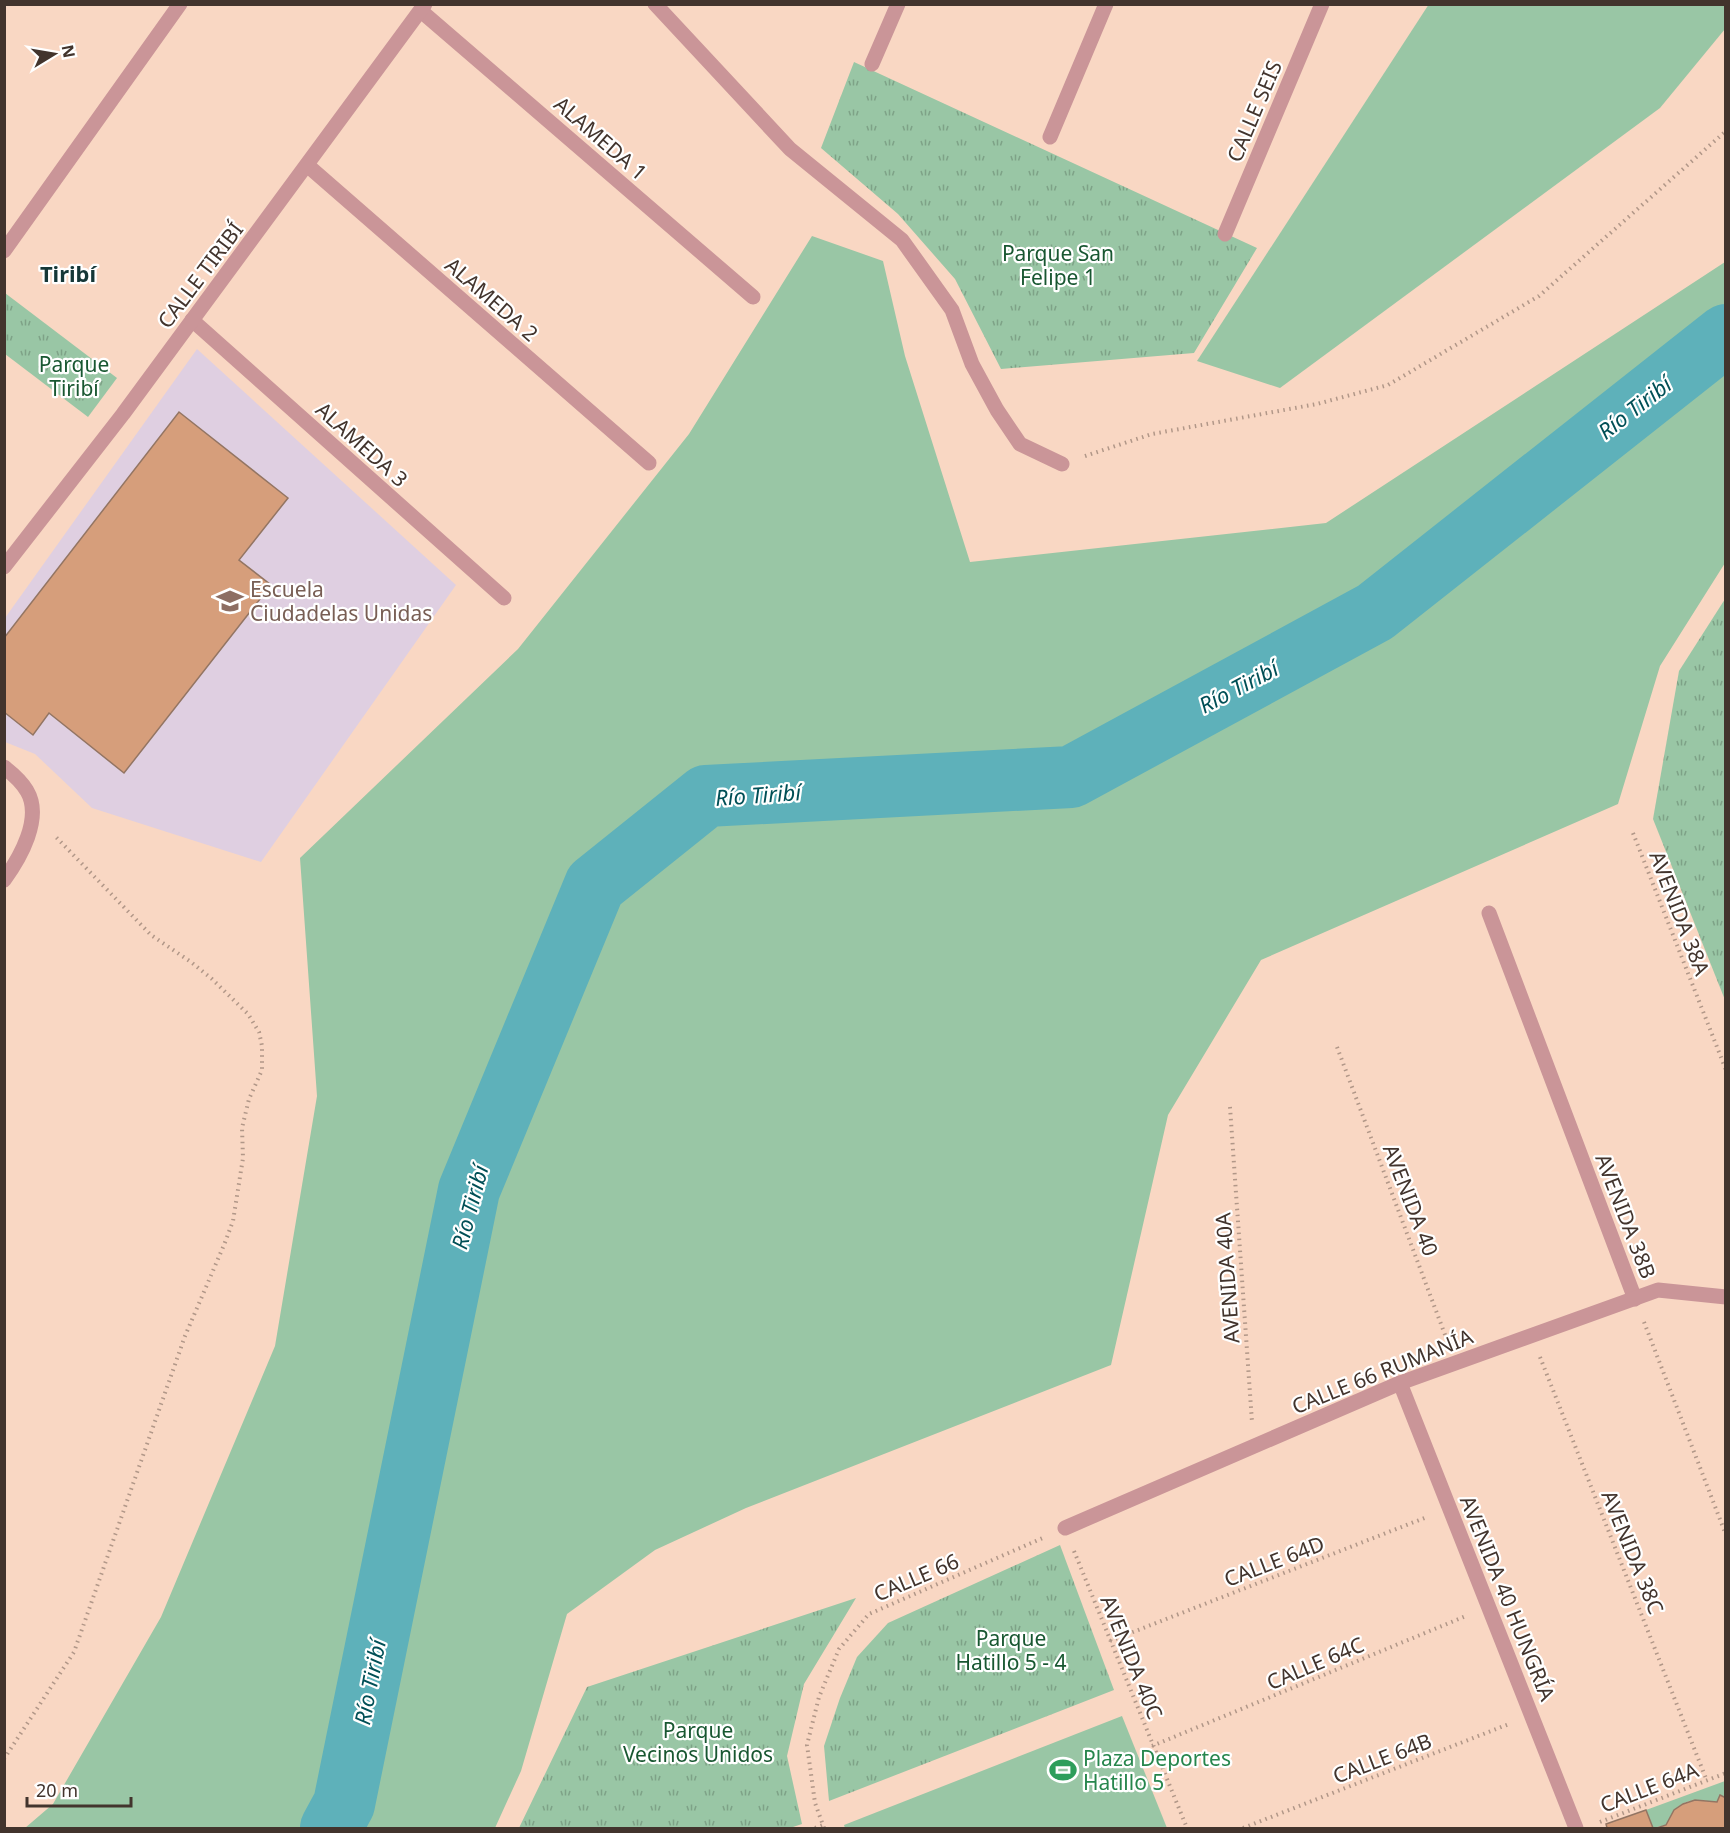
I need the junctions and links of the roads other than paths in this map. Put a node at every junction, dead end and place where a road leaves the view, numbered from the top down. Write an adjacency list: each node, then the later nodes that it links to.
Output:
1 (180, 4): 13 (street)
2 (655, 4): 8 (street)
3 (676, 4): 8 (street)
4 (898, 4): 9 (street)
5 (1106, 4): 10 (street)
6 (1322, 4): 12 (street, CALLE SEIS)
7 (423, 8): 11 (street, CALLE TIRIBÍ); 14 (street, ALAMEDA 1)
8 (669, 20): 17 (street)
9 (872, 64)
10 (1050, 137)
11 (307, 165): 15 (street, CALLE TIRIBÍ); 16 (street, ALAMEDA 2)
12 (1225, 234)
13 (4, 251)
14 (753, 297)
15 (192, 320): 18 (street, CALLE TIRIBÍ); 19 (street, ALAMEDA 3)
16 (648, 464)
17 (1062, 464)
18 (4, 567)
19 (504, 598)
20 (4, 767): 21 (street)
21 (4, 880)
22 (1489, 913): 24 (street, AVENIDA 38B)
23 (1725, 1297): 24 (street, CALLE 66 RUMANÍA)
24 (1635, 1299): 25 (street, CALLE 66 RUMANÍA)
25 (1400, 1383): 26 (street, CALLE 66 RUMANÍA); 27 (street, AVENIDA 40 HUNGRÍA)
26 (1065, 1528)
27 (1576, 1828)

